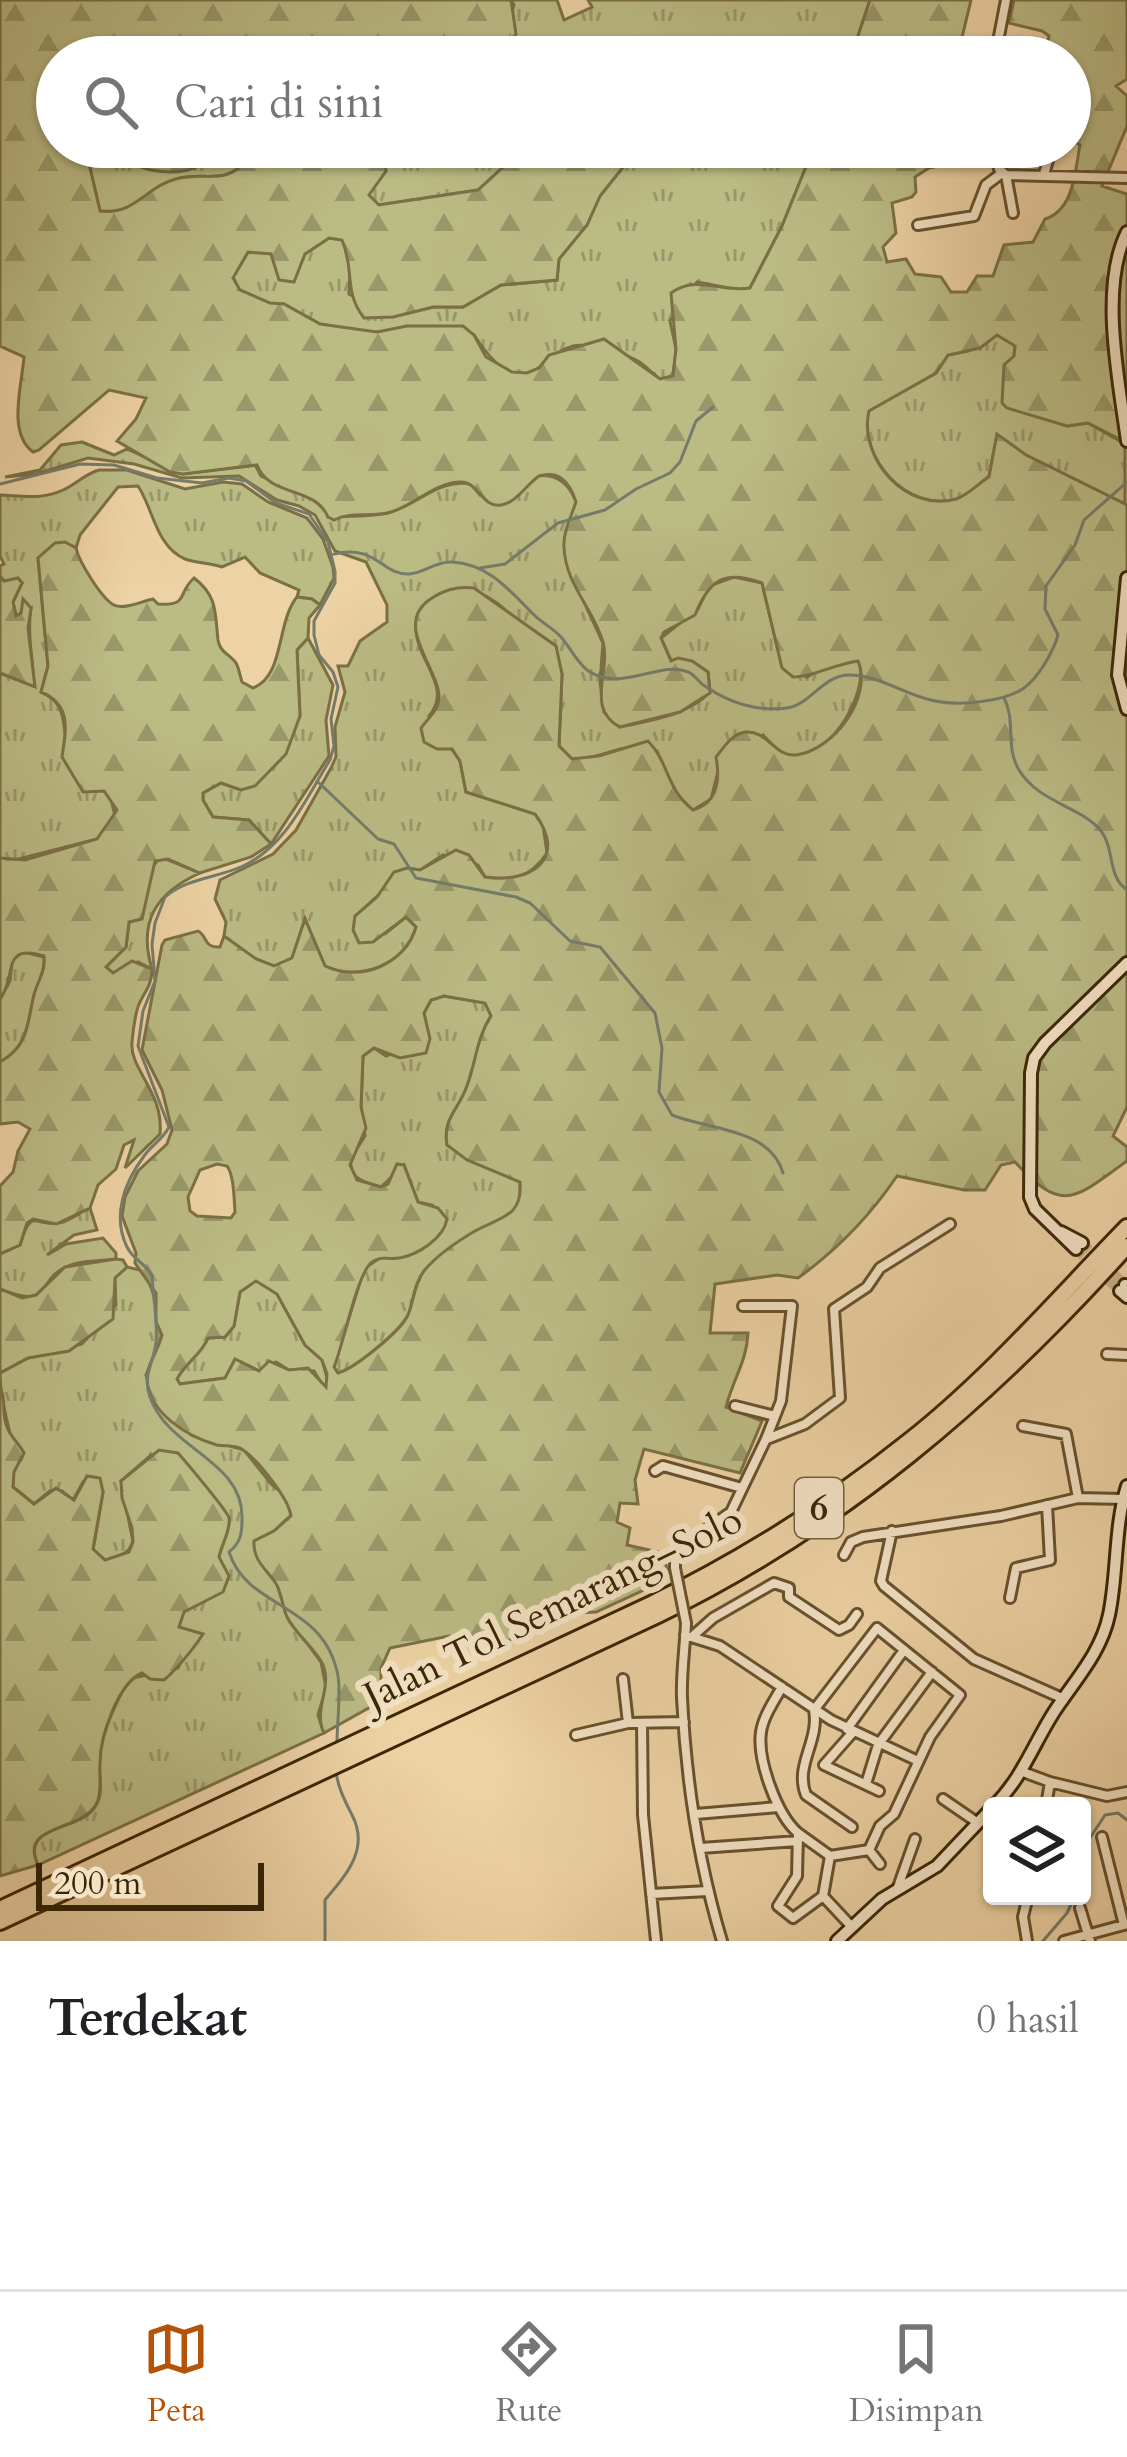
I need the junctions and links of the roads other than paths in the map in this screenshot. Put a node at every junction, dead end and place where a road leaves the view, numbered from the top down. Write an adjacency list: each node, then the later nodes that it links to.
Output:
1 (1006, 0): 2 (street)
2 (999, 36)
3 (1002, 168): 5 (street)
4 (1046, 168): 6 (street)
5 (1004, 174): 6 (street); 8 (street); 9 (street)
6 (1044, 174): 7 (street)
7 (1127, 178)
8 (1013, 213)
9 (918, 225)
10 (1127, 232): 11 (street)
11 (1127, 441)
12 (1127, 578): 13 (street)
13 (1127, 709)
14 (1127, 963): 17 (street)
15 (950, 1224): 24 (street)
16 (1125, 1233): 77 (highway, Jalan Tol Semarang–Solo / 6)
17 (1079, 1246)
18 (743, 1306): 22 (street)
19 (1107, 1354): 20 (street)
20 (1127, 1355)
21 (735, 1406): 22 (street)
22 (775, 1416): 24 (street)
23 (1023, 1426): 28 (street)
24 (766, 1439): 26 (street)
25 (655, 1471): 26 (street)
26 (742, 1488): 37 (street, bridge)
27 (1125, 1492): 28 (street); 30 (street)
28 (1078, 1498): 29 (street)
29 (1047, 1504): 31 (street); 35 (street)
30 (1122, 1530): 34 (street)
31 (892, 1532): 32 (street); 42 (street)
32 (844, 1555)
33 (1127, 1576): 34 (street)
34 (1113, 1578): 42 (street)
35 (1010, 1598)
36 (856, 1614): 37 (street)
37 (689, 1635): 41 (street); 44 (street)
38 (904, 1650): 39 (street); 43 (street); 47 (street)
39 (932, 1672): 49 (street); 50 (street)
40 (623, 1679): 45 (street)
41 (782, 1687): 43 (street); 59 (street)
42 (1064, 1699): 51 (street)
43 (814, 1710): 47 (street); 63 (street)
44 (684, 1722): 46 (street); 60 (street)
45 (628, 1723): 46 (street); 48 (street)
46 (642, 1723): 73 (street)
47 (850, 1731): 49 (street); 53 (street)
48 (576, 1735)
49 (878, 1745): 50 (street); 53 (street)
50 (918, 1761): 68 (street)
51 (1023, 1772): 52 (street); 56 (street)
52 (1050, 1782): 55 (street); 57 (street)
53 (866, 1784): 54 (street)
54 (879, 1791)
55 (1127, 1792)
56 (1002, 1797)
57 (1048, 1797)
58 (943, 1799): 62 (street)
59 (778, 1807): 60 (street); 64 (street)
60 (696, 1814): 67 (street)
61 (983, 1818): 62 (street)
62 (978, 1823): 71 (street)
63 (852, 1826)
64 (798, 1837): 67 (street); 69 (street); 74 (street)
65 (1102, 1837): 78 (street)
66 (915, 1839): 71 (street)
67 (700, 1848): 72 (street)
68 (869, 1850): 69 (street); 70 (street)
69 (830, 1856): 74 (street)
70 (880, 1864)
71 (898, 1888): 79 (street)
72 (708, 1891): 73 (street); 82 (street)
73 (651, 1894): 81 (street)
74 (823, 1896): 79 (street)
75 (1026, 1905): 84 (street)
76 (1080, 1908): 80 (street)
77 (1, 1917)
78 (1126, 1924): 80 (street)
79 (851, 1926): 83 (street)
80 (1089, 1938): 85 (street)
81 (656, 1941)
82 (722, 1941)
83 (837, 1941)
84 (1027, 1941)
85 (1064, 1941)

